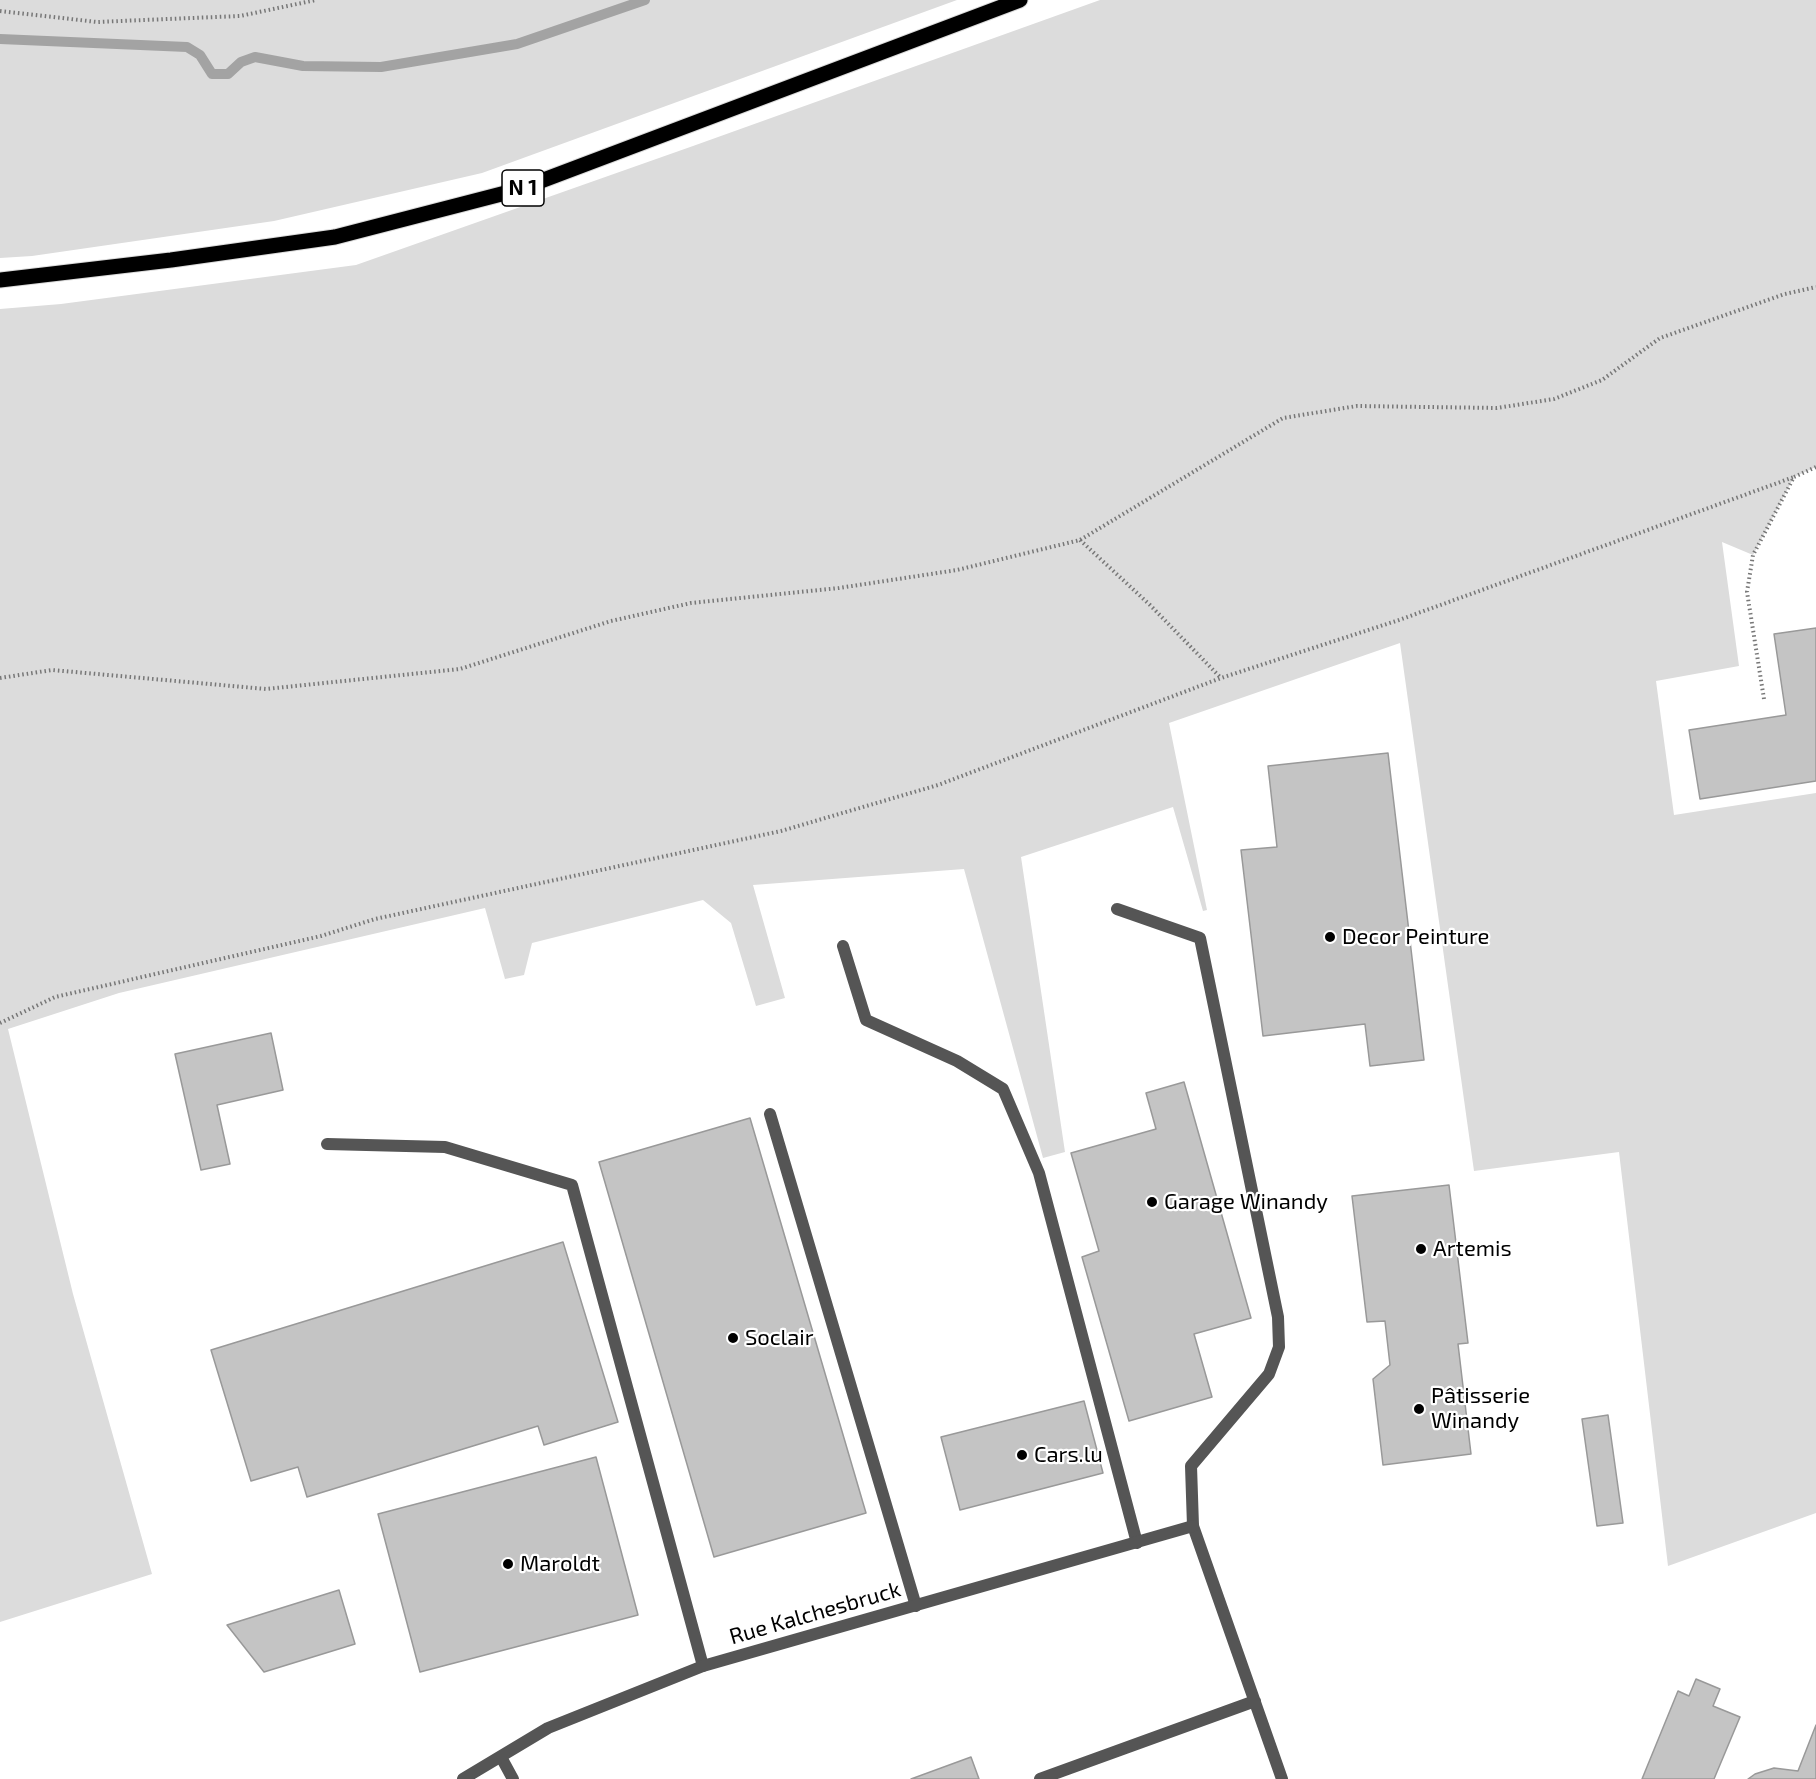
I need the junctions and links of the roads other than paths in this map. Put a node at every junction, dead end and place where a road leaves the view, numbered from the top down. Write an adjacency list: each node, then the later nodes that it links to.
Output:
1 (1020, 0): 2 (main road, N 1)
2 (0, 280)
3 (1117, 909): 7 (street)
4 (843, 946): 8 (street)
5 (770, 1114): 9 (street)
6 (327, 1143): 10 (street)
7 (1193, 1526): 8 (street, Rue Kalchesbruck); 11 (street)
8 (1137, 1543): 9 (street, Rue Kalchesbruck)
9 (915, 1606): 10 (street, Rue Kalchesbruck)
10 (703, 1666): 12 (street, Rue Kalchesbruck)
11 (1254, 1701): 15 (street); 16 (street)
12 (501, 1756): 13 (street, Rue Kalchesbruck); 14 (street)
13 (463, 1779)
14 (513, 1779)
15 (1040, 1779)
16 (1282, 1779)

